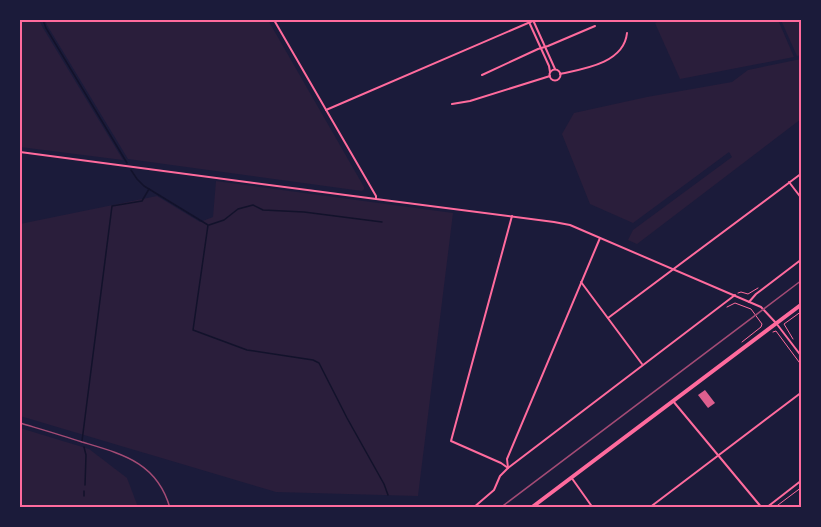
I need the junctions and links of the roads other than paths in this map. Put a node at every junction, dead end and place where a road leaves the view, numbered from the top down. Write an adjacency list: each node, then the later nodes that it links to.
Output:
1 (274, 20): 13 (street)
2 (532, 21): 5 (street); 6 (street); 13 (street)
3 (595, 26): 5 (street)
4 (627, 33): 9 (street)
5 (545, 47): 6 (street); 7 (street)
6 (541, 48): 8 (street); 10 (street)
7 (555, 69): 8 (street); 9 (street)
8 (550, 72): 11 (street)
9 (560, 74): 11 (street)
10 (482, 75)
11 (550, 76): 12 (street)
12 (452, 104)
13 (326, 110): 17 (street)
14 (20, 152): 17 (street)
15 (801, 173): 16 (street)
16 (789, 182): 18 (street); 22 (street)
17 (376, 199): 19 (street)
18 (801, 199)
19 (512, 216): 20 (street); 34 (street)
20 (600, 238): 22 (street); 23 (street)
21 (801, 259): 25 (street)
22 (674, 269): 24 (street); 27 (street)
23 (581, 282): 27 (street); 34 (street)
24 (735, 295): 25 (street); 30 (street)
25 (749, 302): 28 (street)
26 (801, 304): 28 (highway)
27 (608, 318): 30 (street)
28 (776, 323): 29 (street); 32 (highway)
29 (801, 357)
30 (643, 365): 34 (street)
31 (801, 392): 33 (street)
32 (673, 401): 33 (street); 35 (highway)
33 (718, 455): 40 (street); 41 (street)
34 (508, 468): 37 (street)
35 (571, 477): 38 (highway); 39 (street)
36 (801, 480): 41 (street)
37 (473, 507)
38 (531, 507)
39 (593, 507)
40 (649, 507)
41 (764, 507)

